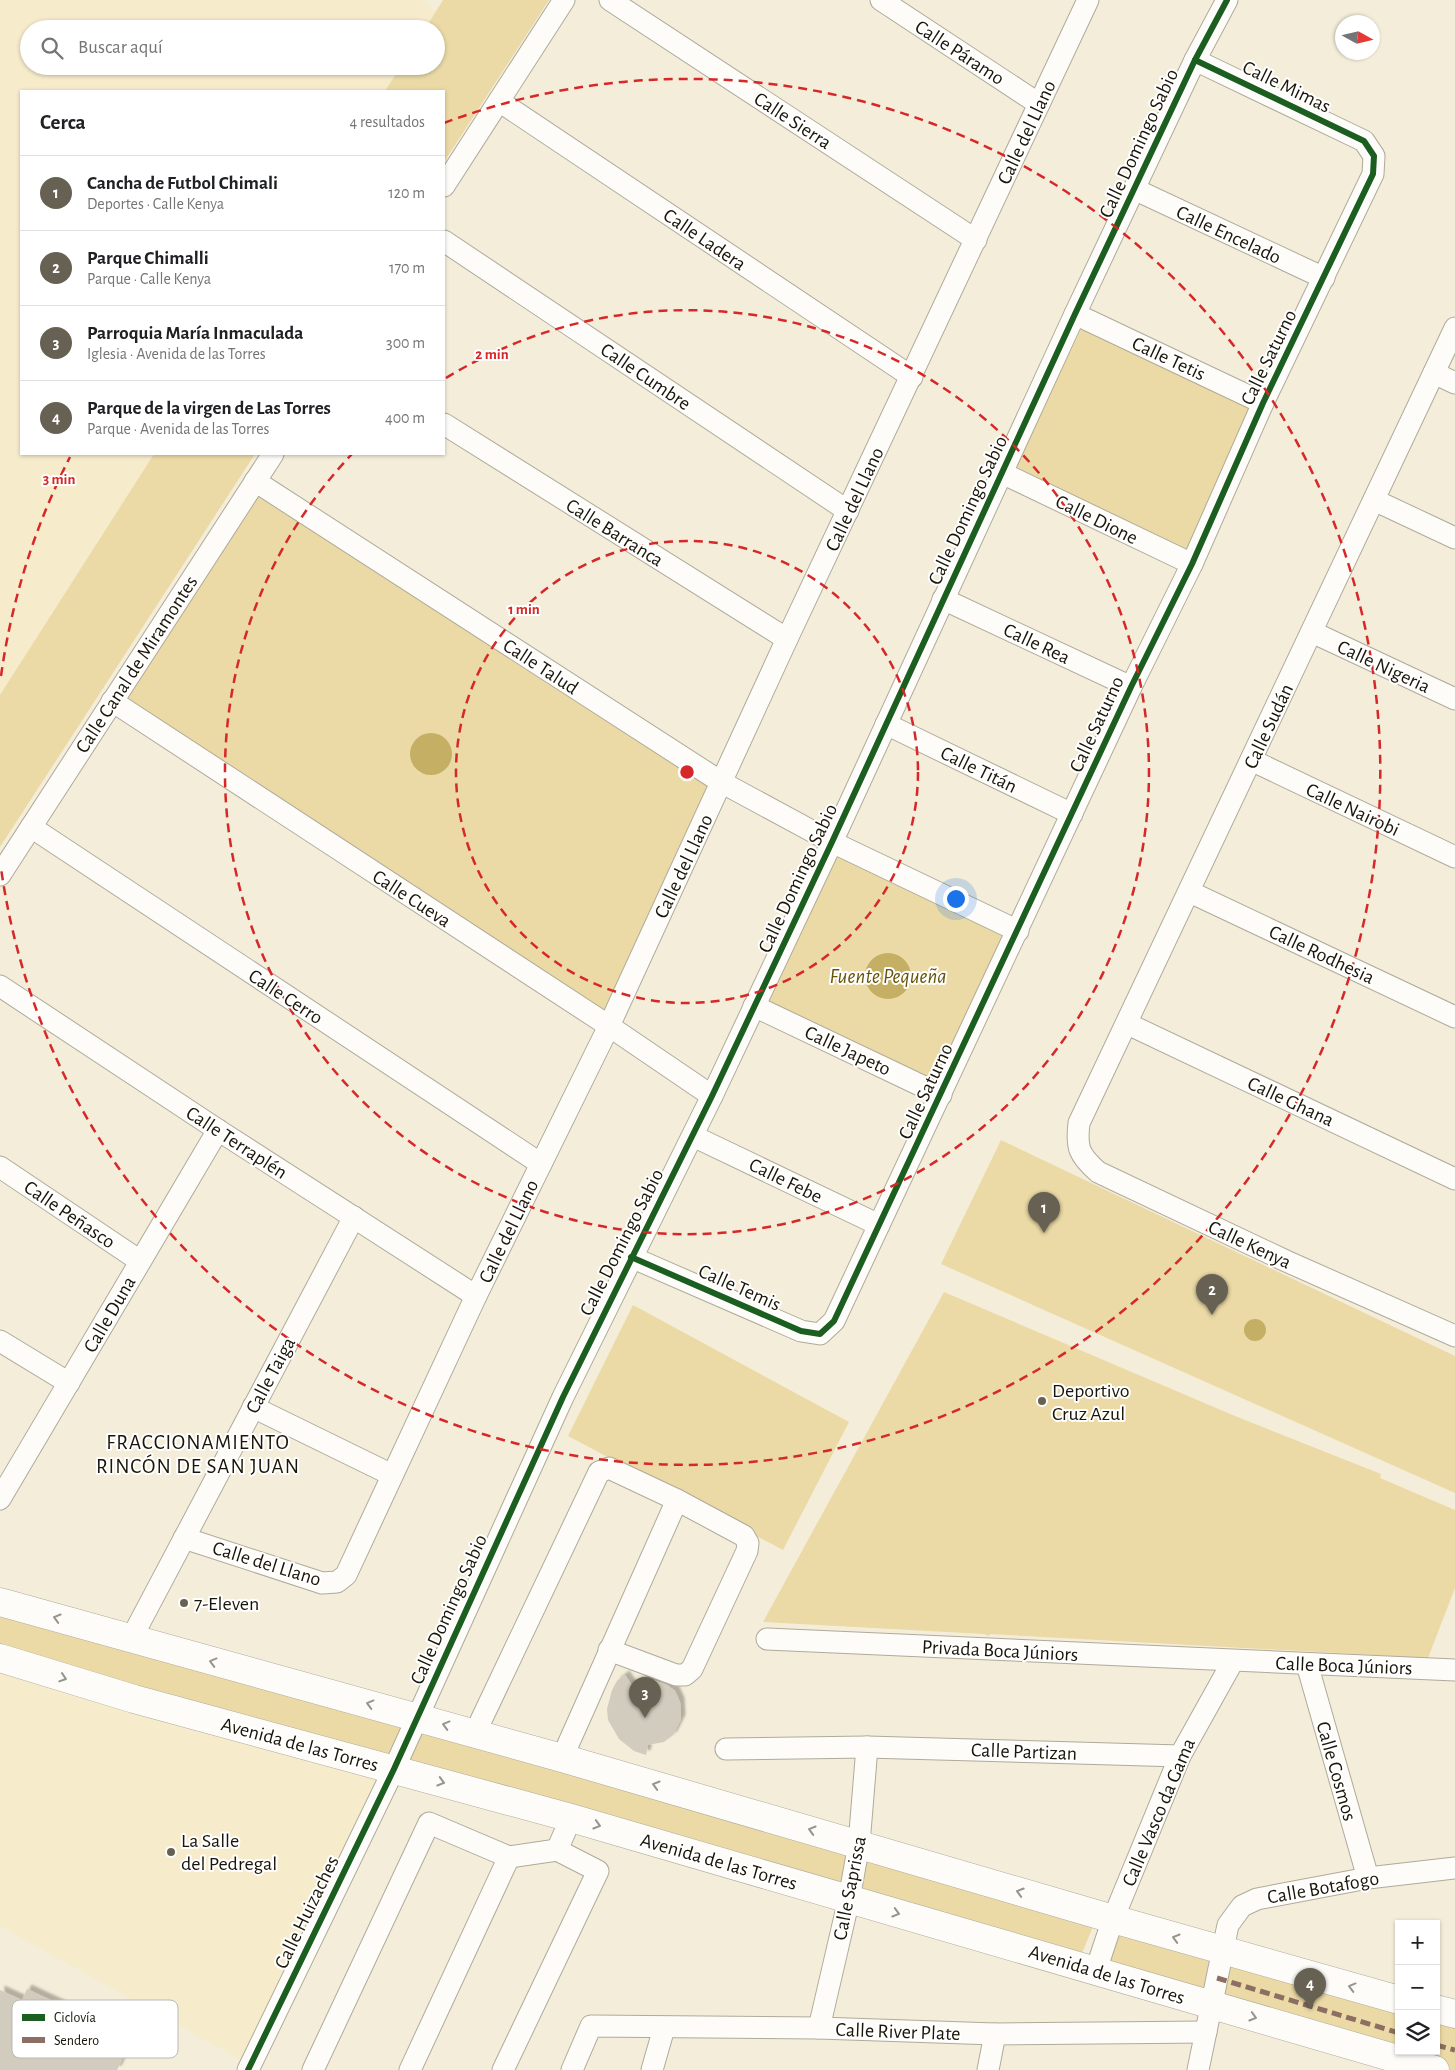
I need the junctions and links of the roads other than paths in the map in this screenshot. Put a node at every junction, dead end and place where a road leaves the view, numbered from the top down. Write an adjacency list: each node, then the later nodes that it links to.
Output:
1 (564, 0): 7 (street)
2 (610, 0): 12 (street, Calle Sierra)
3 (881, 0): 8 (street, Calle Páramo)
4 (1088, 0): 8 (street, Calle del Llano)
5 (1227, 0): 6 (street, Calle Domingo Sabio)
6 (1195, 60): 9 (street, Calle Mimas); 11 (street, Calle Domingo Sabio)
7 (499, 101): 10 (street); 18 (street, Calle Ladera)
8 (1039, 104): 12 (street, Calle del Llano)
9 (1364, 141): 14 (street, Calle Saturno)
10 (445, 184)
11 (1134, 189): 14 (street, Calle Encelado); 15 (street, Calle Domingo Sabio)
12 (976, 240): 18 (street, Calle del Llano)
13 (445, 242): 26 (street, Calle Cumbre)
14 (1324, 278): 20 (street, Calle Saturno)
15 (1075, 314): 20 (street, Calle Tetis); 23 (street, Calle Domingo Sabio)
16 (1455, 328): 17 (street, Calle Sudán)
17 (1434, 373): 19 (street); 25 (street, Calle Sudán)
18 (912, 377): 26 (street, Calle del Llano)
19 (1455, 383)
20 (1263, 403): 28 (street, Calle Saturno)
21 (445, 425): 31 (street, Calle Barranca)
22 (272, 455): 24 (street, Calle Canal de Miramontes)
23 (1002, 473): 28 (street, Calle Dione); 29 (street, Calle Domingo Sabio)
24 (256, 481): 34 (street, Calle Canal de Miramontes); 37 (street, Calle Talud)
25 (1374, 500): 27 (street); 30 (street, Calle Sudán)
26 (848, 511): 31 (street, Calle del Llano)
27 (1455, 538)
28 (1192, 564): 32 (street, Calle Saturno)
29 (943, 599): 32 (street, Calle Rea); 35 (street, Calle Domingo Sabio)
30 (1312, 632): 33 (street, Calle Nigeria); 36 (street, Calle Sudán)
31 (787, 639): 37 (street, Calle del Llano)
32 (1131, 687): 38 (street, Calle Saturno)
33 (1455, 699)
34 (112, 701): 39 (street, Calle Canal de Miramontes); 49 (street, Calle Cueva)
35 (886, 724): 38 (street, Calle Titán); 40 (street, Calle Domingo Sabio)
36 (1251, 760): 41 (street, Calle Nairobi); 43 (street, Calle Sudán)
37 (721, 782): 40 (street, Calle Talud); 49 (street, Calle del Llano)
38 (1072, 814): 44 (street, Calle Saturno)
39 (31, 827): 42 (street, Calle Canal de Miramontes); 55 (street, Calle Cerro)
40 (832, 842): 44 (street, Calle Talud); 46 (street, Calle Domingo Sabio)
41 (1455, 857)
42 (0, 875)
43 (1190, 892): 47 (street, Calle Rodhesia); 48 (street, Calle Sudán)
44 (1018, 931): 50 (street, Calle Saturno)
45 (0, 986): 53 (street, Calle Terraplén)
46 (754, 1006): 50 (street, Calle Japeto); 51 (street, Calle Domingo Sabio)
47 (1455, 1017)
48 (1128, 1024): 52 (street, Calle Sudán); 57 (street, Calle Ghana)
49 (609, 1026): 51 (street, Calle Cueva); 55 (street, Calle del Llano)
50 (941, 1095): 59 (street, Calle Saturno)
51 (712, 1096): 54 (street, Calle Domingo Sabio)
52 (1079, 1122): 64 (street, Calle Kenya)
53 (218, 1130): 58 (street, Calle Terraplén); 61 (street, Calle Duna)
54 (693, 1136): 59 (street, Calle Febe); 60 (street, Calle Domingo Sabio)
55 (541, 1164): 62 (street, Calle del Llano)
56 (0, 1167): 61 (street, Calle Peñasco)
57 (1455, 1179)
58 (354, 1217): 62 (street, Calle Terraplén); 67 (street, Calle Taiga)
59 (879, 1225): 63 (street, Calle Saturno)
60 (631, 1257): 63 (street, Calle Temis); 80 (street, Calle Domingo Sabio)
61 (140, 1261): 66 (street, Calle Duna)
62 (476, 1296): 68 (street, Calle del Llano)
63 (834, 1321)
64 (1455, 1336)
65 (0, 1341): 66 (street)
66 (69, 1383): 69 (street, Calle Duna)
67 (253, 1407): 68 (street); 71 (street, Calle Taiga)
68 (392, 1475): 71 (street, Calle del Llano)
69 (0, 1499)
70 (677, 1500): 75 (street); 75 (street); 81 (street)
71 (184, 1538): 73 (street, Calle Taiga)
72 (0, 1602): 73 (street, one-way to 72)
73 (131, 1639): 80 (street, one-way to 73)
74 (767, 1639): 77 (street, Privada Boca Júniors)
75 (609, 1650): 85 (street)
76 (0, 1658): 86 (street, Avenida de las Torres, one-way to 86)
77 (1233, 1661): 78 (street, Calle Boca Júniors); 84 (street, Calle Vasco da Gama)
78 (1307, 1664): 79 (street, Calle Boca Júniors); 92 (street, Calle Cosmos)
79 (1455, 1670)
80 (417, 1717): 81 (street, one-way to 80); 86 (street, Calle Domingo Sabio)
81 (475, 1733): 85 (street)
82 (867, 1747): 83 (street, Calle Partizan); 84 (street, Calle Partizan); 88 (street, Calle Saprissa)
83 (726, 1749)
84 (1180, 1756): 94 (street, Calle Vasco da Gama)
85 (562, 1758): 88 (street, one-way to 85)
86 (394, 1769): 87 (street, Avenida de las Torres, one-way to 87); 106 (street, Calle Huizaches)
87 (571, 1818): 89 (street); 93 (street, Avenida de las Torres, one-way to 93)
88 (859, 1844): 93 (street, Calle Saprissa); 94 (street, one-way to 88)
89 (557, 1850): 90 (street); 109 (street)
90 (509, 1857): 107 (street); 108 (street)
91 (1455, 1868): 92 (street, Calle Botafogo)
92 (1368, 1878): 95 (street, Calle Botafogo)
93 (849, 1899): 96 (street, Avenida de las Torres, one-way to 96); 102 (street, Calle Saprissa)
94 (1113, 1919): 95 (street, one-way to 94); 96 (street, Calle Vasco da Gama)
95 (1223, 1951): 97 (street, one-way to 95); 98 (street, Calle Botafogo)
96 (1096, 1970): 98 (street, Avenida de las Torres)
97 (1395, 1999)
98 (1212, 2006): 103 (street, Calle Botafogo); 105 (street, Avenida de las Torres, one-way to 105)
99 (1440, 2010): 100 (street)
100 (1455, 2014)
101 (664, 2028): 102 (street, Calle River Plate); 110 (street, Calle River Plate); 111 (street)
102 (819, 2028): 104 (street, Calle River Plate)
103 (1206, 2032): 104 (street, Calle River Plate); 113 (street, Calle Botafogo)
104 (995, 2034): 112 (street)
105 (1380, 2062): 114 (street, Avenida de las Torres)
106 (248, 2070)
107 (314, 2070)
108 (410, 2070)
109 (502, 2070)
110 (572, 2070)
111 (652, 2070)
112 (988, 2070)
113 (1198, 2070)
114 (1436, 2070)

